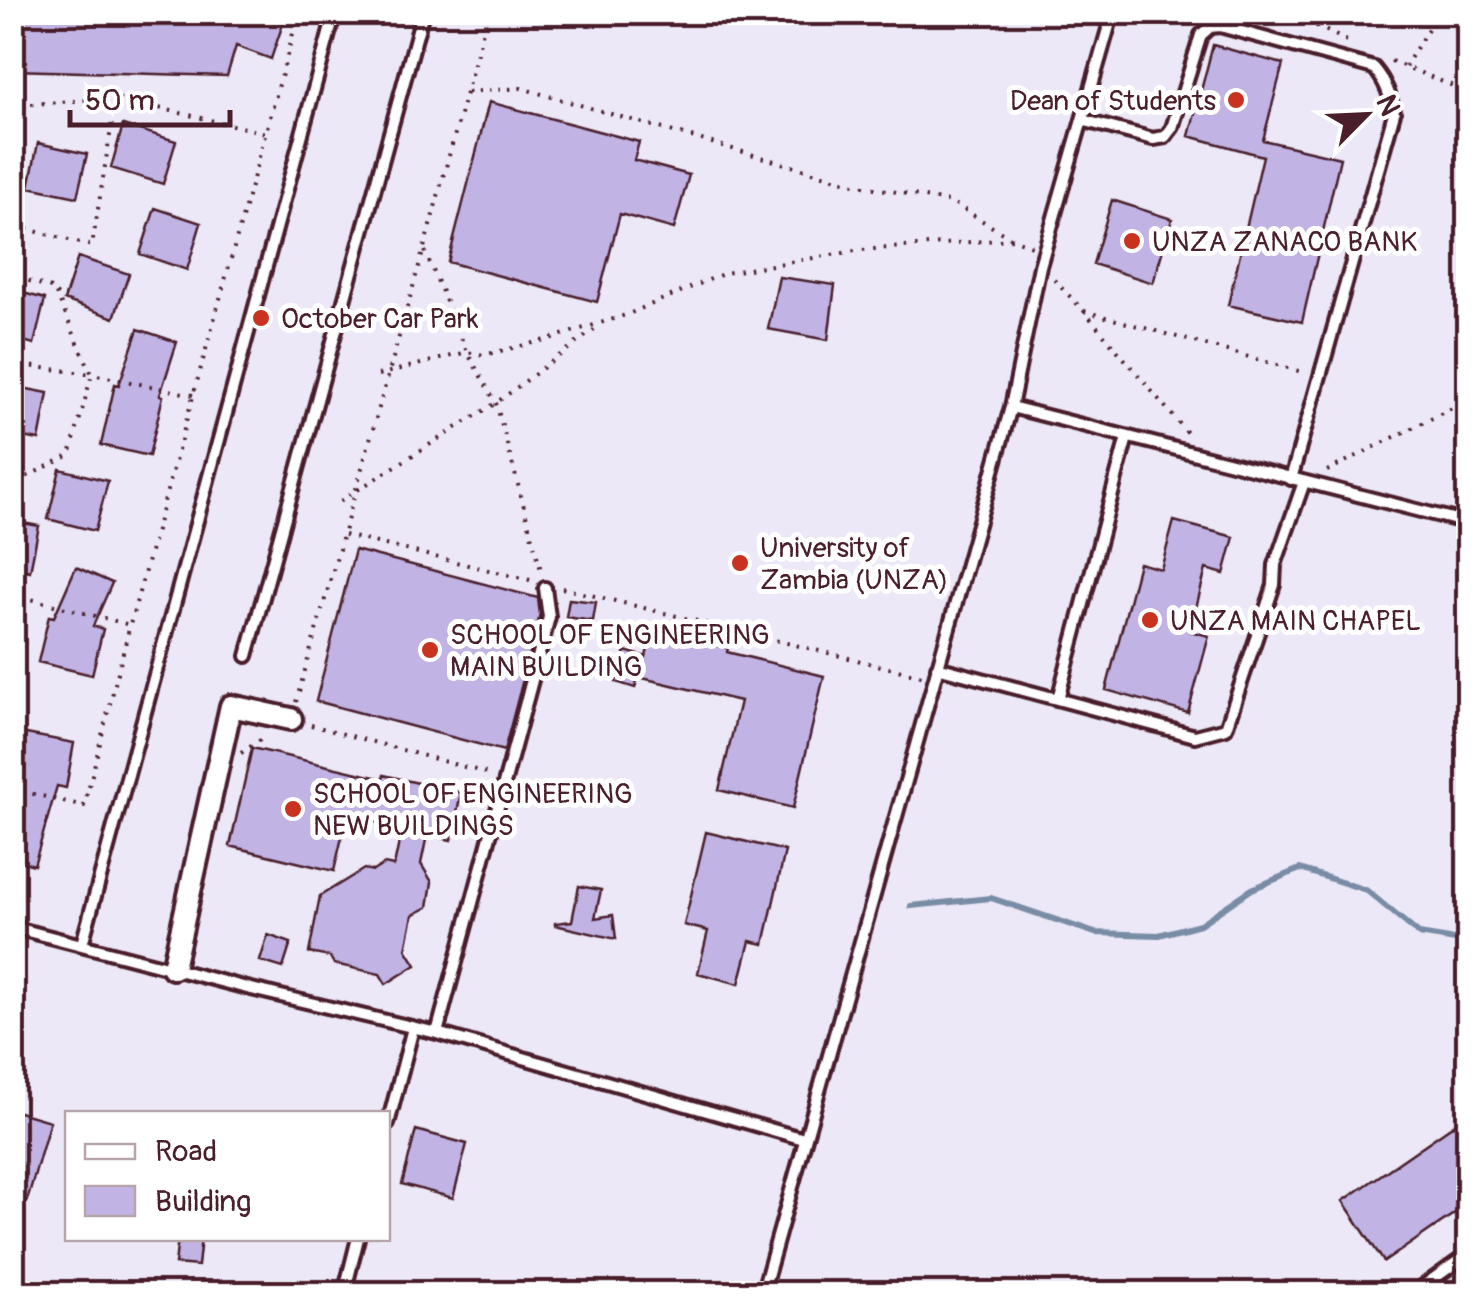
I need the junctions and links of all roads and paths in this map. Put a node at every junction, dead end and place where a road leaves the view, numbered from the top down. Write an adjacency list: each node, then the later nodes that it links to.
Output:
1 (299, 12): 12 (path)
2 (335, 12): 48 (lane)
3 (423, 12): 40 (lane)
4 (488, 12): 8 (path)
5 (1114, 12): 11 (lane)
6 (1438, 12): 7 (path)
7 (1405, 67)
8 (467, 92): 13 (path); 14 (path)
9 (116, 98): 10 (path); 12 (path); 17 (path)
10 (12, 110)
11 (1082, 120): 15 (lane); 24 (lane)
12 (266, 132): 25 (path)
13 (1012, 238): 15 (path); 19 (path)
14 (424, 248): 20 (path); 36 (path)
15 (1045, 251): 16 (lane)
16 (1040, 266): 18 (path); 28 (lane)
17 (15, 276): 22 (path)
18 (1084, 311): 24 (path); 30 (path)
19 (603, 323): 20 (path); 27 (path)
20 (467, 352): 23 (path); 27 (path)
21 (12, 364): 22 (path)
22 (92, 374): 25 (path); 33 (path)
23 (378, 375)
24 (1320, 377): 31 (lane)
25 (194, 395): 39 (path)
26 (1468, 400): 32 (path)
27 (496, 403): 34 (path); 37 (path)
28 (1011, 406): 29 (lane); 41 (lane)
29 (1126, 437): 30 (lane); 42 (lane)
30 (1208, 458): 31 (lane)
31 (1291, 479): 32 (lane)
32 (1304, 482): 35 (lane); 42 (lane)
33 (12, 484)
34 (340, 501)
35 (1468, 523)
36 (344, 535): 37 (path); 43 (path)
37 (545, 586): 41 (path); 45 (lane)
38 (12, 594): 39 (path)
39 (130, 625): 46 (path)
40 (247, 656)
41 (935, 673): 42 (lane); 53 (lane)
42 (1058, 699)
43 (291, 719): 44 (path); 44 (street); 45 (path)
44 (217, 769): 49 (street)
45 (506, 778): 51 (lane)
46 (12, 789)
47 (12, 926): 48 (lane)
48 (82, 944): 49 (lane)
49 (173, 968): 50 (lane)
50 (412, 1028): 51 (lane); 52 (lane)
51 (437, 1033): 53 (lane)
52 (390, 1116)
53 (804, 1139): 57 (lane)
54 (357, 1241): 56 (lane)
55 (1464, 1257): 58 (lane)
56 (344, 1294)
57 (762, 1294)
58 (1412, 1294)

